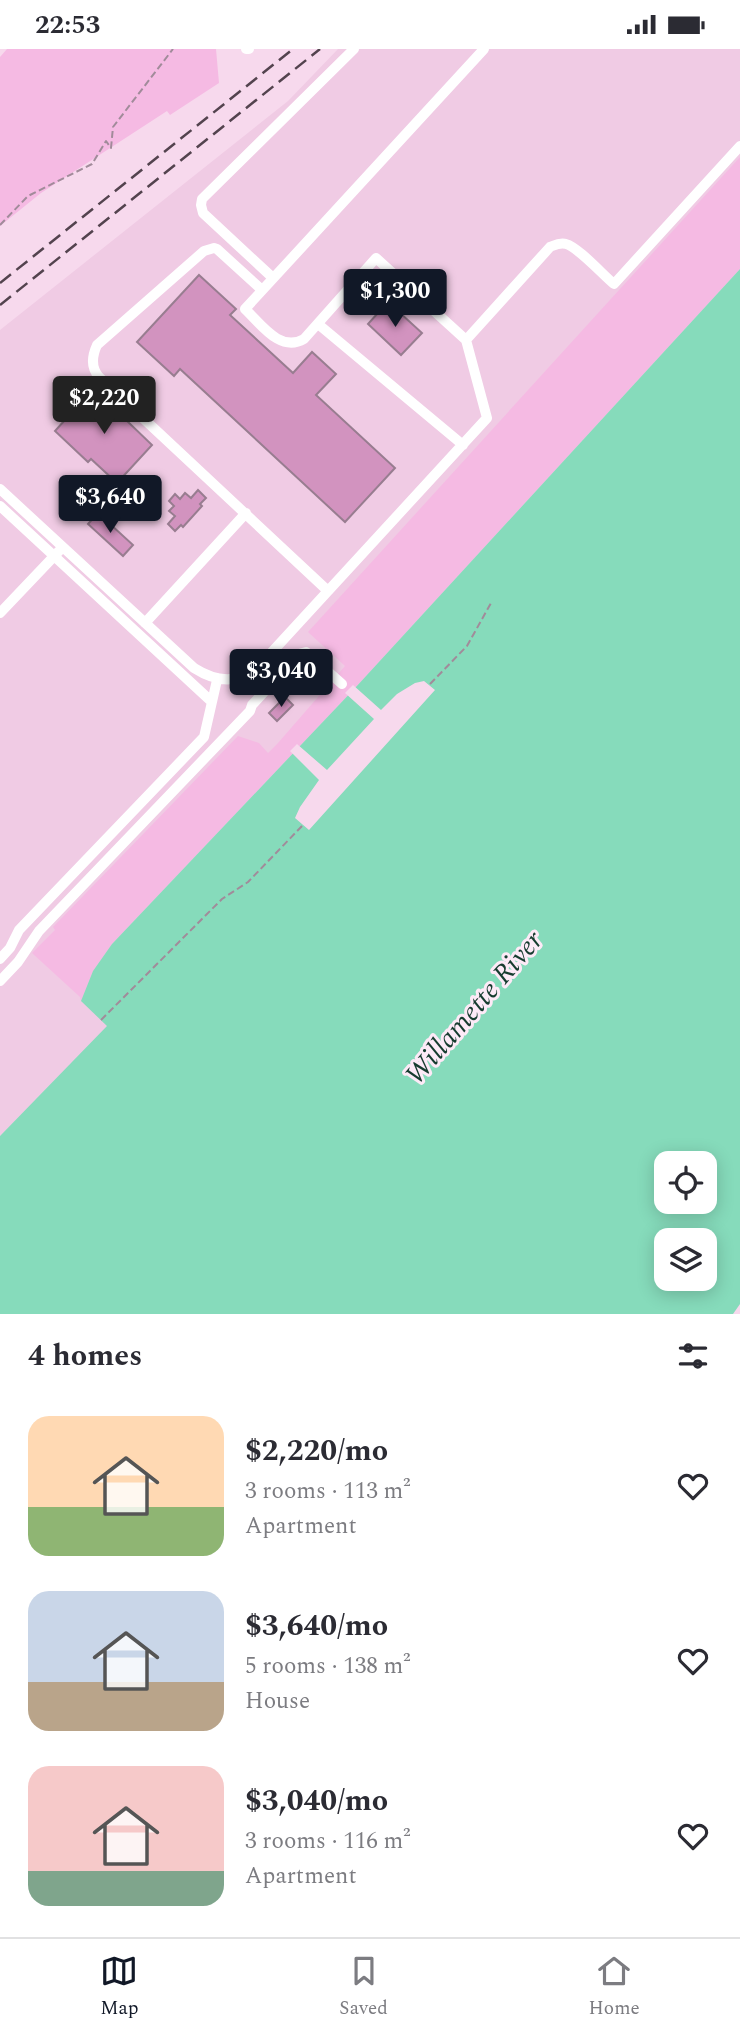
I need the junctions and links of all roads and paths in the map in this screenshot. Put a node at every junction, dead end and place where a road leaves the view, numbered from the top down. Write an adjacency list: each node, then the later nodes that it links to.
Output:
1 (173, 49): 5 (path)
2 (354, 49): 6 (lane)
3 (484, 49): 6 (lane)
4 (740, 146): 9 (lane)
5 (0, 225)
6 (274, 278): 7 (lane)
7 (262, 290): 8 (lane); 13 (lane)
8 (318, 324): 9 (lane); 10 (lane)
9 (466, 340): 10 (lane)
10 (463, 445): 15 (lane)
11 (0, 489): 14 (lane)
12 (0, 506): 14 (lane)
13 (246, 513): 15 (lane); 18 (lane)
14 (59, 551): 17 (lane); 18 (lane); 22 (lane)
15 (328, 591): 19 (lane)
16 (491, 603): 21 (path)
17 (0, 613)
18 (145, 623): 19 (lane)
19 (217, 680): 22 (lane)
20 (342, 684): 25 (lane)
21 (430, 684)
22 (212, 702): 24 (lane)
23 (303, 825): 26 (path)
24 (0, 959)
25 (0, 981)
26 (102, 1020)

